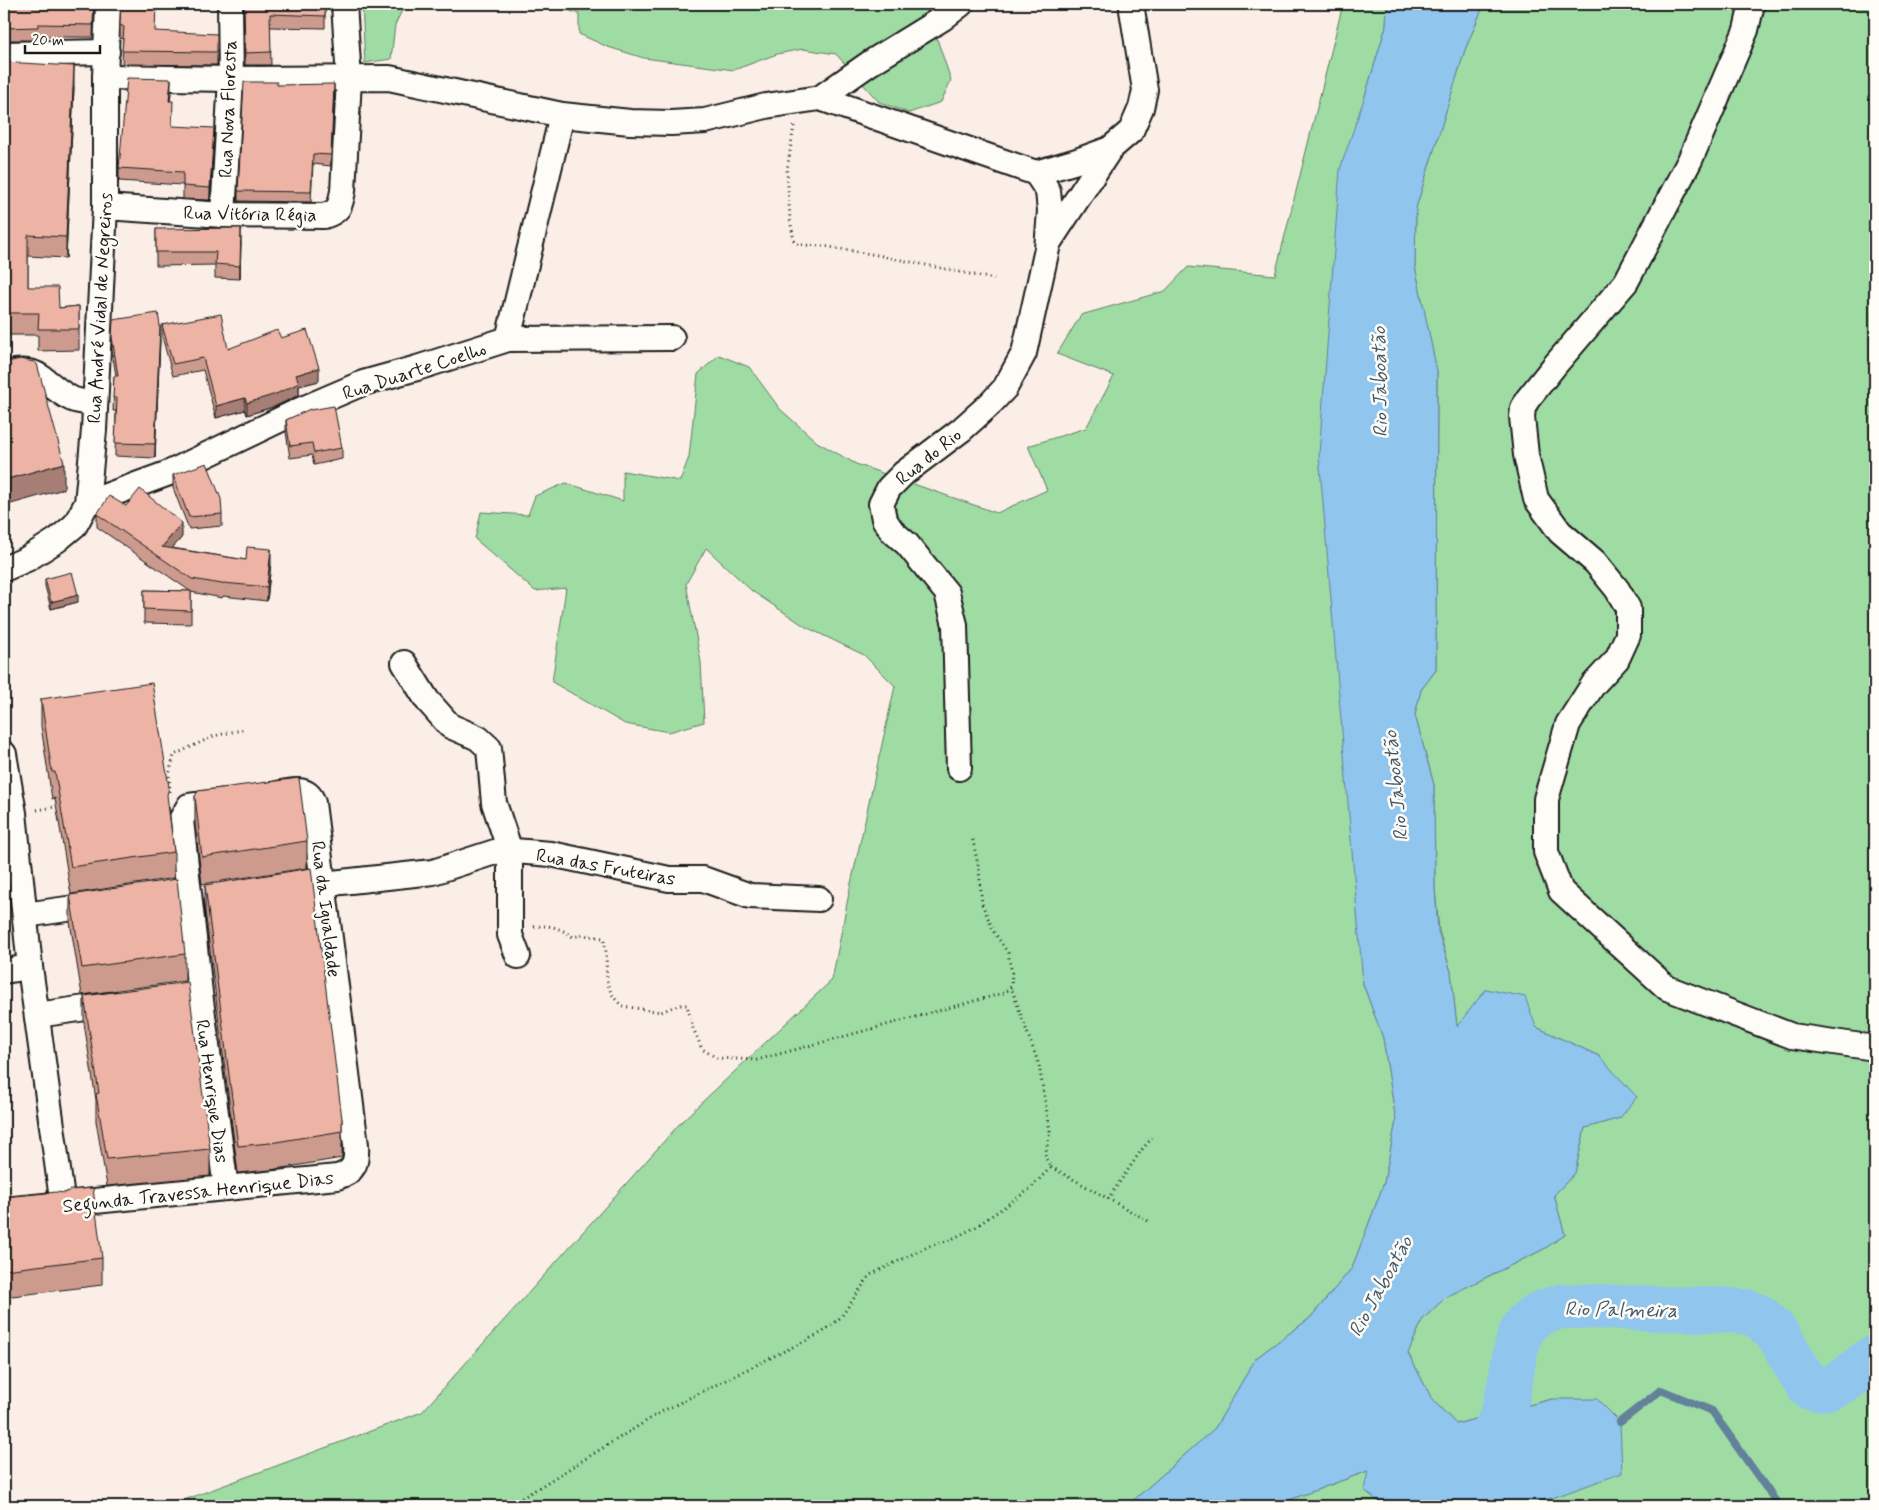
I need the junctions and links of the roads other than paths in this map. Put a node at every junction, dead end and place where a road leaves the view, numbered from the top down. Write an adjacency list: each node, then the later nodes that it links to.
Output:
1 (108, 4): 7 (street, Rua André Vidal de Negreiros)
2 (230, 4): 10 (street, Rua Nova Floresta)
3 (344, 4): 11 (street, Rua Vitória Régia)
4 (961, 4): 12 (street)
5 (1133, 4): 14 (street)
6 (1752, 4): 39 (street)
7 (106, 52): 8 (street); 9 (street, Rua André Vidal de Negreiros)
8 (4, 54)
9 (104, 77): 10 (street); 16 (street, Rua André Vidal de Negreiros)
10 (231, 79): 11 (street); 17 (street, Rua Nova Floresta)
11 (348, 79): 13 (street); 17 (street, Rua Vitória Régia)
12 (820, 98): 13 (street); 15 (street)
13 (562, 115): 20 (street)
14 (1110, 149): 15 (street); 18 (street)
15 (1036, 173): 18 (street, Rua do Rio)
16 (105, 208): 17 (street, Rua Vitória Régia); 22 (street, Rua André Vidal de Negreiros)
17 (223, 215)
18 (1047, 245): 27 (street, Rua do Rio)
19 (672, 338): 20 (street, Rua Duarte Coelho)
20 (508, 339): 23 (street, Rua Duarte Coelho)
21 (4, 374): 22 (street)
22 (95, 402): 23 (street, Rua André Vidal de Negreiros)
23 (87, 503): 24 (street, Rua André Vidal de Negreiros)
24 (5, 564)
25 (404, 663): 29 (street, Rua das Fruteiras)
26 (4, 754): 33 (street)
27 (959, 768)
28 (181, 820): 30 (street, Rua da Igualdade); 41 (street, Rua Henrique Dias)
29 (510, 851): 30 (street, Rua das Fruteiras); 31 (street, Rua das Fruteiras); 34 (street, Rua das Fruteiras)
30 (317, 882): 40 (street, Rua da Igualdade)
31 (819, 899)
32 (121, 901): 33 (street)
33 (25, 915): 35 (street)
34 (518, 956)
35 (30, 967): 36 (street); 38 (street)
36 (4, 971)
37 (133, 1002): 38 (street)
38 (37, 1015): 42 (street)
39 (1875, 1048)
40 (356, 1161): 41 (street, Segunda Travessa Henrique Dias)
41 (226, 1188): 42 (street, Segunda Travessa Henrique Dias)
42 (63, 1206): 43 (street, Segunda Travessa Henrique Dias)
43 (4, 1210)

